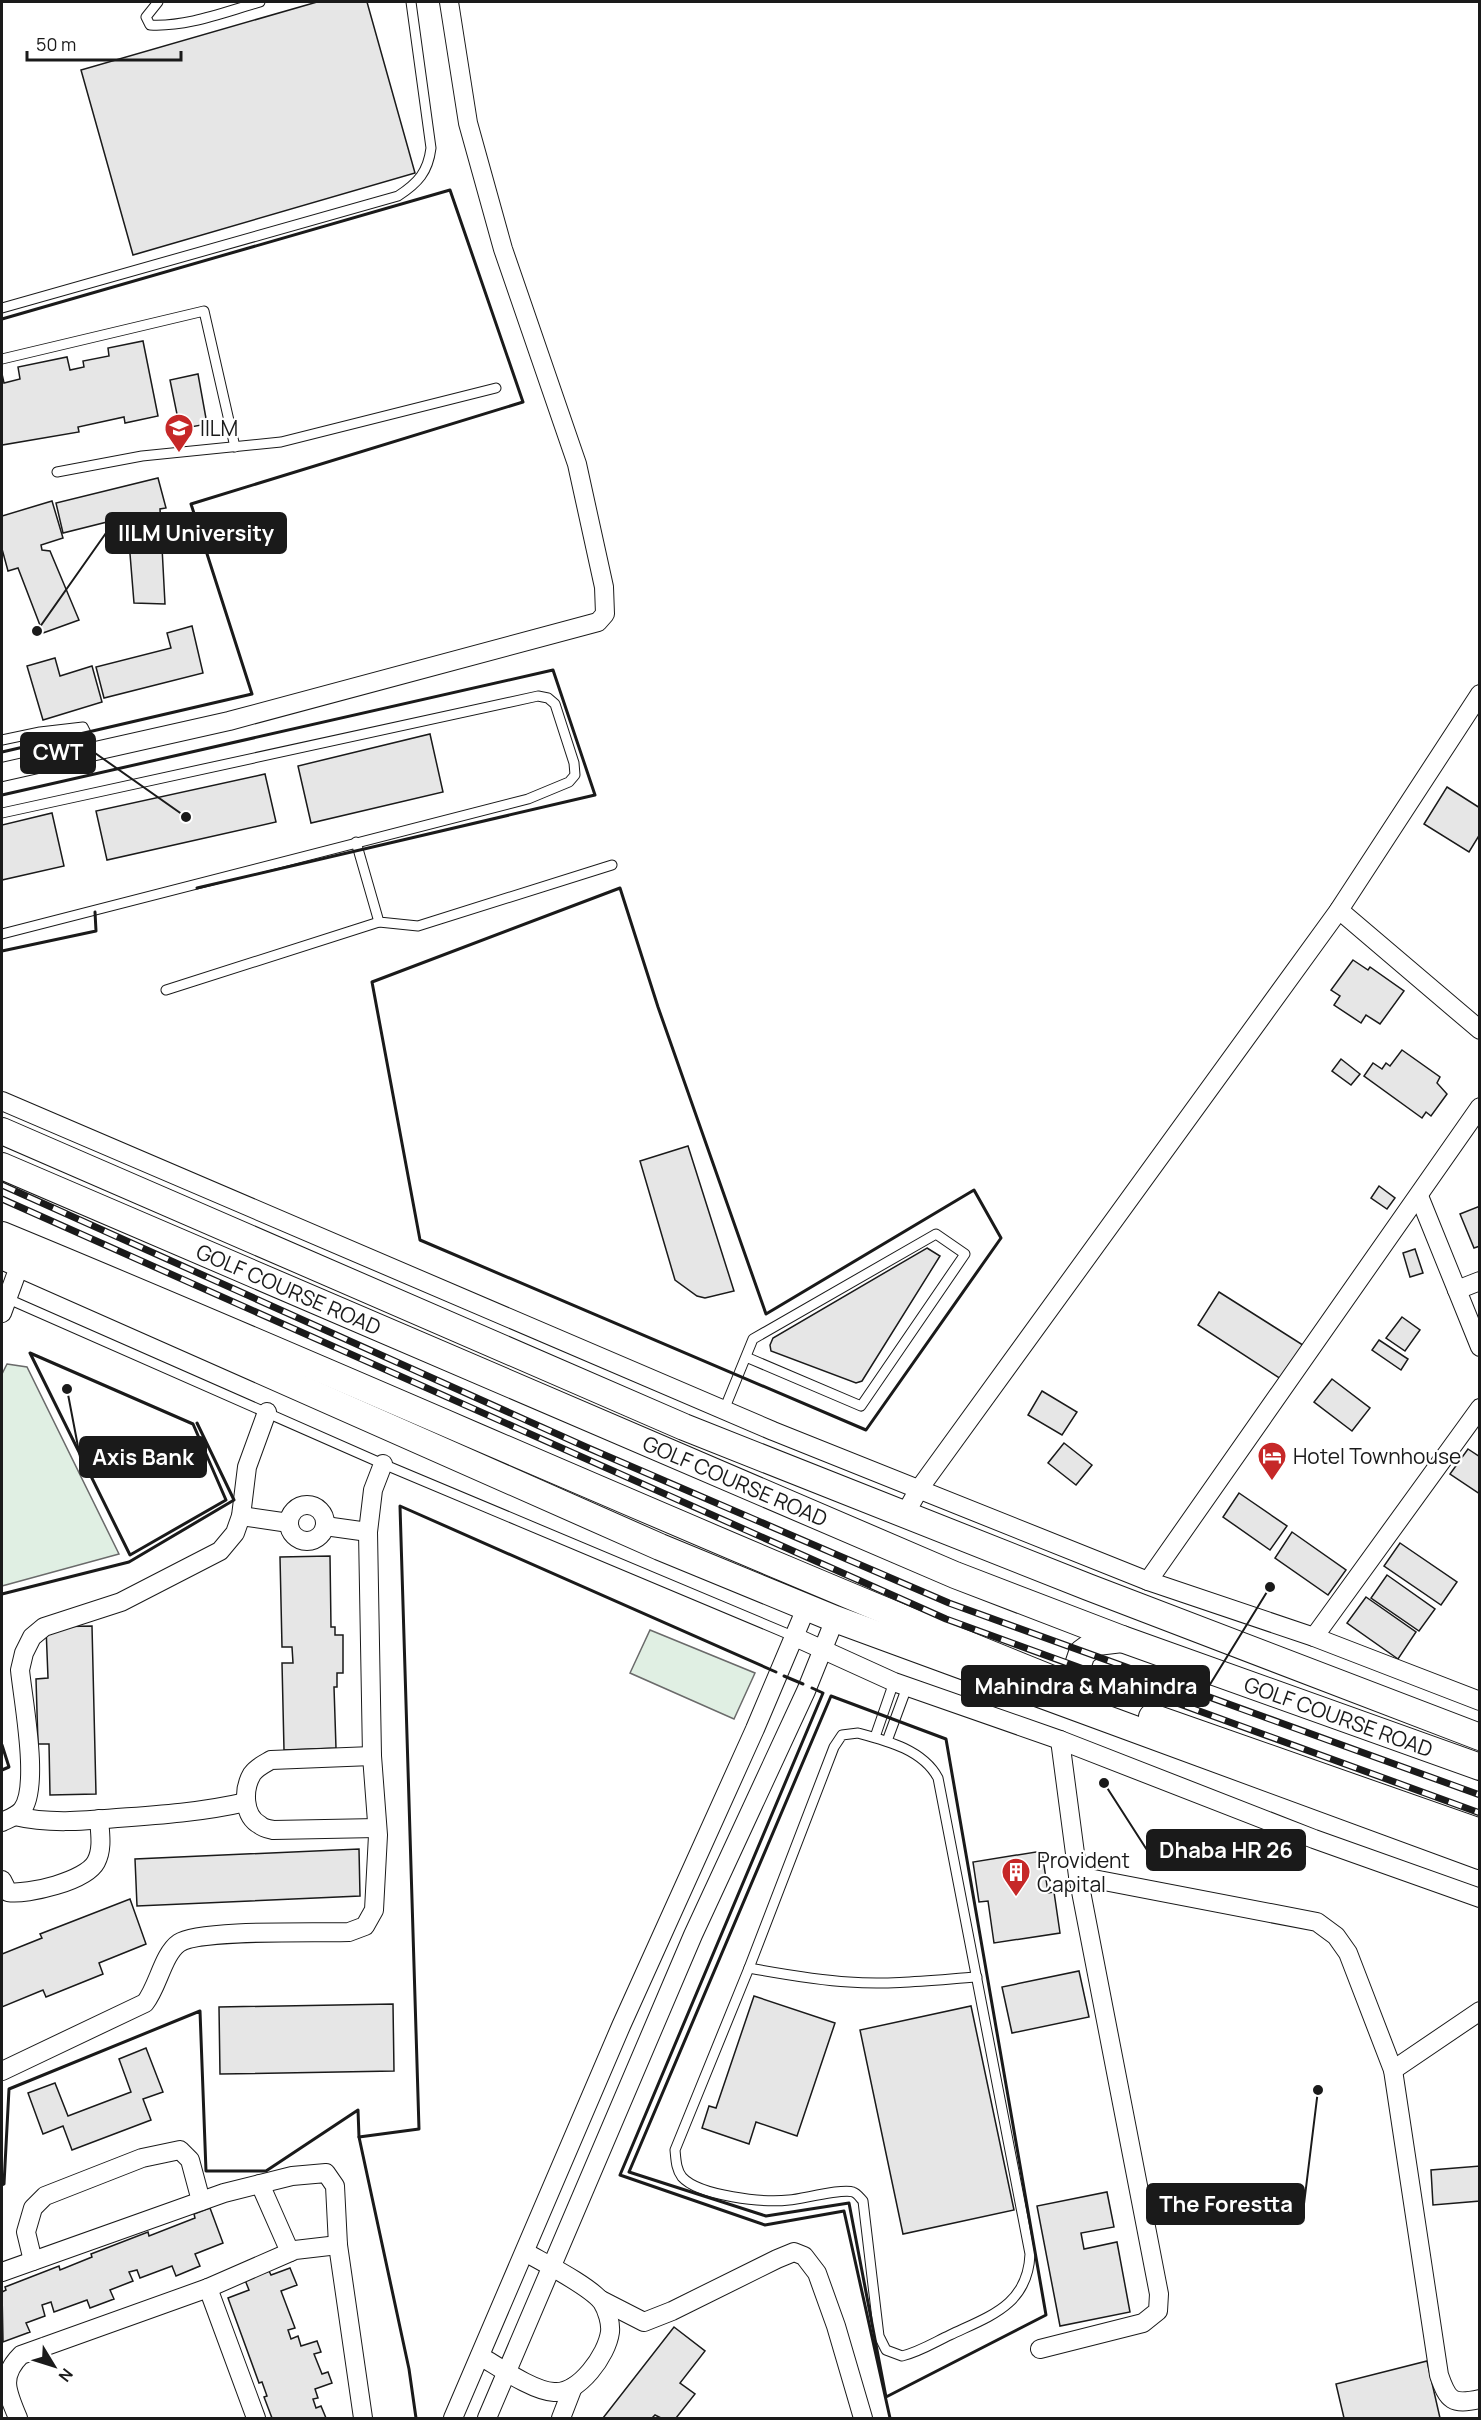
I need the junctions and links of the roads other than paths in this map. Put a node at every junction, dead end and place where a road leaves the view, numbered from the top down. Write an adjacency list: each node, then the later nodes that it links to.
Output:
1 (158, 2): 2 (lane)
2 (260, 2)
3 (411, 2): 5 (lane)
4 (449, 2): 12 (street)
5 (2, 308)
6 (2, 359): 8 (lane)
7 (496, 388): 8 (lane)
8 (235, 447): 9 (lane)
9 (57, 472)
10 (1479, 694): 17 (street)
11 (2, 740): 12 (lane)
12 (95, 751): 13 (street)
13 (2, 772)
14 (2, 813): 15 (lane)
15 (357, 843): 18 (lane); 19 (lane)
16 (612, 865): 18 (lane)
17 (1339, 910): 21 (street); 40 (street)
18 (379, 922): 20 (lane)
19 (2, 934)
20 (166, 990)
21 (1479, 1030)
22 (2, 1101): 35 (street)
23 (1479, 1107): 26 (street)
24 (2, 1131): 37 (main road)
25 (2, 1166): 38 (main road, GOLF COURSE ROAD)
26 (1419, 1196): 30 (street); 48 (street)
27 (2, 1235): 28 (main road)
28 (16, 1255): 31 (street); 43 (main road); 47 (main road)
29 (1479, 1281): 30 (street)
30 (1457, 1290): 32 (street)
31 (3, 1302): 36 (lane)
32 (1479, 1347)
33 (746, 1357): 33 (lane); 35 (lane)
34 (1479, 1408): 52 (street)
35 (724, 1410): 40 (street)
36 (267, 1412): 39 (lane); 42 (street)
37 (684, 1427): 38 (main road); 41 (main road)
38 (671, 1455): 53 (main road, GOLF COURSE ROAD)
39 (384, 1464): 46 (street); 51 (lane)
40 (919, 1489): 41 (street); 48 (street)
41 (905, 1514): 59 (main road)
42 (241, 1516): 44 (street); 65 (street)
43 (673, 1521): 47 (main road); 56 (main road)
44 (289, 1523): 45 (street); 45 (street)
45 (325, 1526): 46 (street)
46 (368, 1532): 62 (street)
47 (660, 1547): 49 (main road)
48 (1148, 1581): 52 (street)
49 (807, 1606): 50 (main road); 51 (street)
50 (835, 1618): 54 (street); 69 (main road)
51 (795, 1637): 54 (street); 73 (street)
52 (1314, 1637): 57 (street)
53 (1122, 1639): 56 (main road); 63 (main road, GOLF COURSE ROAD)
54 (823, 1651): 55 (street); 74 (street)
55 (901, 1684): 58 (lane); 60 (street); 61 (lane)
56 (1099, 1698): 68 (main road)
57 (1479, 1701)
58 (875, 1737): 61 (lane); 75 (lane)
59 (1479, 1737)
60 (1060, 1740): 70 (street); 72 (street)
61 (887, 1741): 76 (lane)
62 (372, 1756): 64 (street); 67 (street)
63 (1479, 1767)
64 (246, 1802): 66 (street); 67 (street)
65 (8, 1819): 66 (street)
66 (99, 1820): 71 (street)
67 (377, 1828): 81 (street)
68 (1479, 1832)
69 (1479, 1856)
70 (1078, 1876): 80 (street); 92 (street)
71 (2, 1880)
72 (1479, 1898)
73 (666, 1923): 74 (street); 78 (street)
74 (693, 1935): 79 (street)
75 (748, 1968): 76 (lane); 76 (lane)
76 (977, 1977)
77 (1479, 2011): 80 (street)
78 (621, 2026): 79 (street); 86 (street)
79 (650, 2036): 88 (street)
80 (1393, 2070): 97 (street)
81 (2, 2071)
82 (260, 2184): 83 (street); 84 (street); 85 (street)
83 (201, 2201): 87 (street); 87 (street)
84 (338, 2245): 85 (street); 100 (street)
85 (290, 2252): 90 (street)
86 (525, 2252): 88 (street); 93 (street)
87 (33, 2261): 89 (street)
88 (552, 2268): 91 (street); 94 (street)
89 (2, 2272)
90 (208, 2288): 95 (street); 99 (street)
91 (601, 2300): 96 (street); 104 (street)
92 (1040, 2349)
93 (480, 2356): 94 (street); 101 (street)
94 (506, 2371): 96 (street); 102 (street)
95 (2, 2372): 98 (street)
96 (573, 2387): 103 (street)
97 (1479, 2399)
98 (18, 2418)
99 (256, 2418)
100 (363, 2418)
101 (453, 2418)
102 (488, 2418)
103 (561, 2418)
104 (863, 2418)

